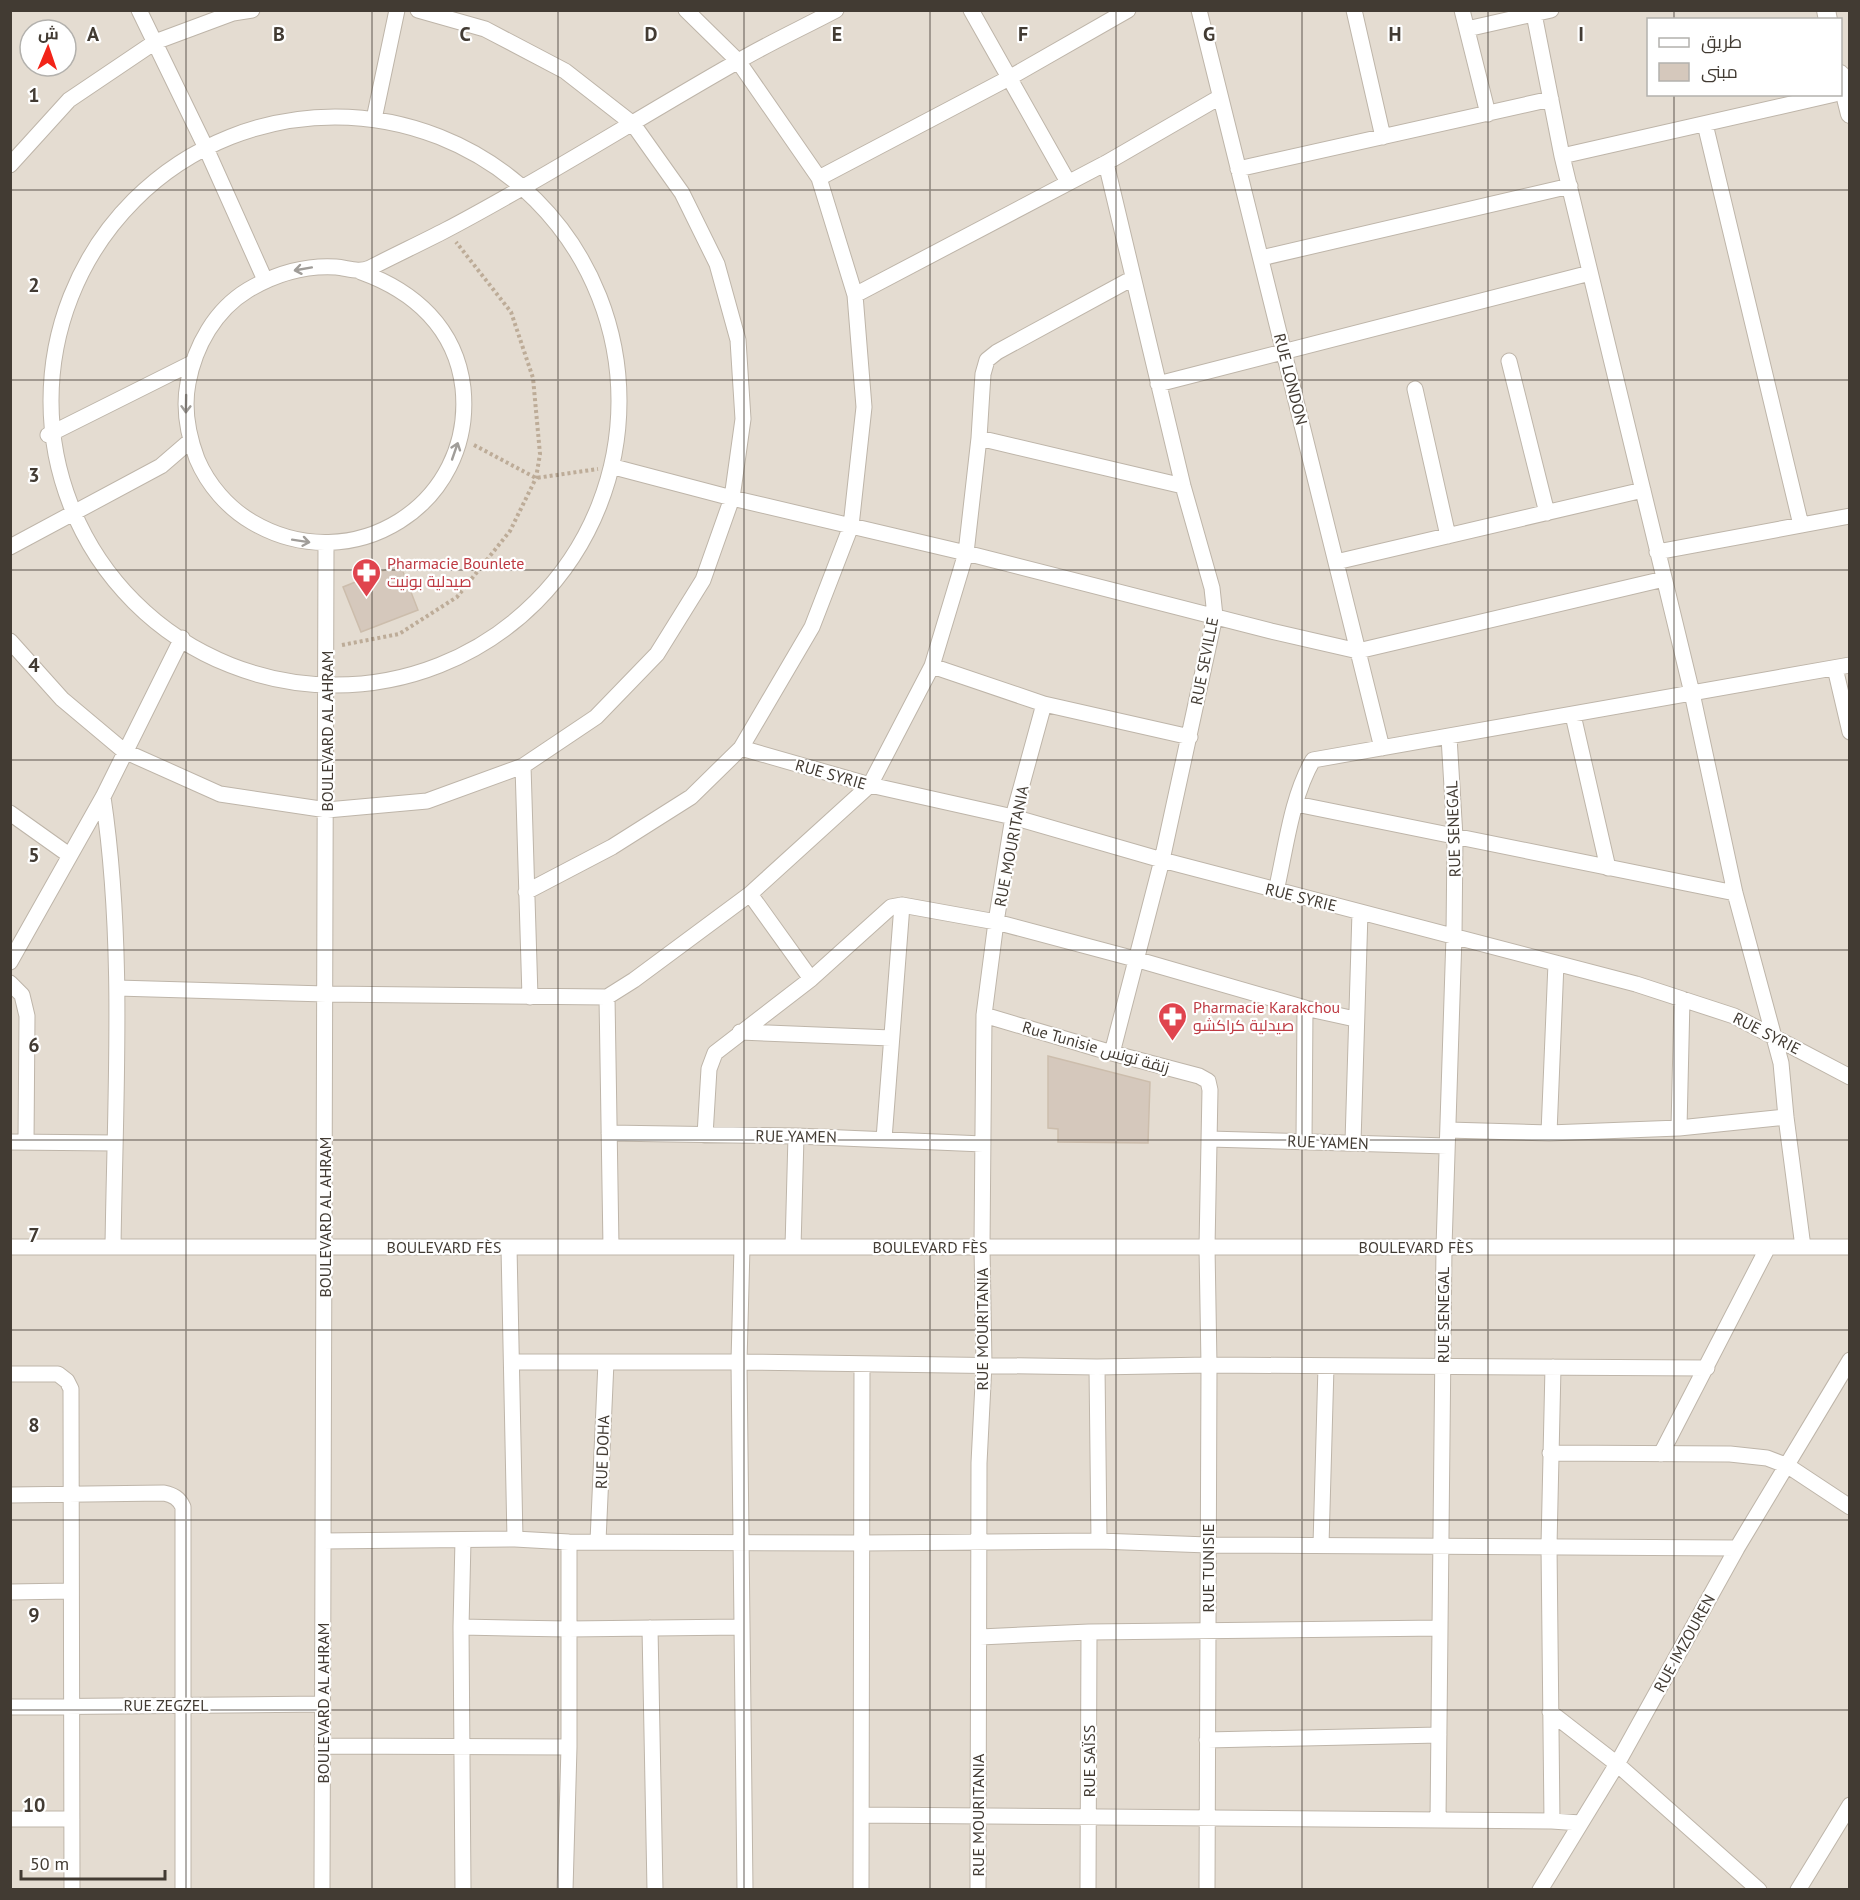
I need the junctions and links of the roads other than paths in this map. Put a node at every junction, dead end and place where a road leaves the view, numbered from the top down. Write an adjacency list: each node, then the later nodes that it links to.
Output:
1 (139, 10): 15 (street)
2 (252, 10): 15 (street)
3 (397, 10): 24 (street)
4 (418, 10): 25 (street)
5 (686, 10): 16 (street)
6 (836, 10): 16 (street)
7 (971, 10): 17 (street)
8 (1128, 10): 17 (street)
9 (1199, 10): 20 (street, RUE LONDON)
10 (1354, 10): 27 (street)
11 (1462, 10): 14 (street)
12 (1551, 10): 13 (street)
13 (1534, 14): 14 (street); 21 (street)
14 (1467, 29): 22 (street)
15 (155, 42): 28 (street); 31 (street)
16 (738, 61): 25 (street); 33 (street)
17 (1009, 78): 33 (street); 34 (street)
18 (1842, 94): 23 (street)
19 (1813, 96): 26 (street)
20 (1220, 97): 30 (street); 32 (street, RUE LONDON)
21 (1551, 99): 22 (street); 29 (street)
22 (1488, 114): 27 (street)
23 (1850, 114)
24 (374, 119): 28 (street); 35 (street)
25 (633, 124): 35 (street); 54 (street)
26 (1705, 124): 29 (street); 58 (street)
27 (1383, 137): 32 (street)
28 (206, 146): 41 (street); 48 (street)
29 (1562, 156): 36 (street)
30 (1106, 163): 34 (street); 40 (street, RUE SEVILLE)
31 (10, 165)
32 (1238, 169): 37 (street, RUE LONDON)
33 (819, 178): 42 (street)
34 (1068, 182): 42 (street)
35 (523, 186): 38 (street); 51 (street)
36 (1570, 186): 37 (street); 39 (street)
37 (1260, 258): 43 (street, RUE LONDON)
38 (361, 272): 41 (street, one-way to 41); 61 (street, one-way to 38)
39 (1590, 273): 43 (street); 53 (street)
40 (1133, 278): 46 (street, RUE SEVILLE); 49 (street)
41 (265, 280): 45 (street)
42 (855, 295): 59 (street)
43 (1284, 352): 46 (street); 65 (street, RUE LONDON)
44 (1509, 361): 56 (street)
45 (192, 363): 48 (street); 50 (street, one-way to 50)
46 (1158, 384): 52 (street, RUE SEVILLE)
47 (1415, 389): 60 (street)
48 (48, 435): 55 (street)
49 (979, 438): 52 (street); 64 (street)
50 (190, 441): 55 (street); 61 (street, one-way to 61)
51 (614, 467): 54 (street); 73 (street)
52 (1183, 486): 67 (street, RUE SEVILLE)
53 (1643, 490): 56 (street); 63 (street)
54 (732, 498): 59 (street); 83 (street)
55 (74, 512): 62 (street); 68 (street)
56 (1547, 513): 60 (street)
57 (1850, 516): 58 (street)
58 (1801, 525): 63 (street)
59 (851, 526): 64 (street); 80 (street)
60 (1448, 536): 65 (street)
61 (326, 544): 73 (street, BOULEVARD AL AHRAM)
62 (10, 547)
63 (1657, 552): 66 (street)
64 (966, 553): 67 (street); 71 (street)
65 (1336, 562): 70 (street, RUE LONDON)
66 (1664, 579): 70 (street); 74 (street)
67 (1215, 616): 70 (street); 78 (street, RUE SEVILLE)
68 (182, 638): 73 (street); 82 (street)
69 (10, 641): 82 (street)
70 (1358, 651): 81 (street, RUE LONDON)
71 (932, 666): 75 (street); 84 (street)
72 (1842, 666): 74 (street); 77 (street)
73 (327, 688): 87 (street, BOULEVARD AL AHRAM)
74 (1692, 693): 76 (street); 96 (street)
75 (1044, 704): 78 (street); 89 (street, RUE MOURITANIA)
76 (1574, 715): 79 (street); 93 (street)
77 (1850, 732)
78 (1190, 737): 92 (street, RUE SEVILLE)
79 (1449, 737): 81 (street); 90 (street, RUE SENEGAL)
80 (741, 748): 84 (street, RUE SYRIE); 95 (street)
81 (1383, 748): 86 (street)
82 (124, 751): 85 (street); 87 (street)
83 (523, 766): 87 (street); 95 (street)
84 (870, 785): 89 (street, RUE SYRIE); 97 (street)
85 (103, 796): 91 (street); 107 (street)
86 (1296, 804): 90 (street); 94 (street)
87 (327, 810): 108 (street, BOULEVARD AL AHRAM)
88 (10, 813): 91 (street)
89 (1013, 817): 92 (street, RUE SYRIE); 100 (street, RUE MOURITANIA)
90 (1455, 837): 93 (street); 101 (street, RUE SENEGAL)
91 (69, 855): 103 (street)
92 (1162, 860): 94 (street, RUE SYRIE); 102 (street, RUE SEVILLE)
93 (1608, 868): 96 (street)
94 (1276, 891): 99 (street, RUE SYRIE)
95 (526, 892): 109 (street)
96 (1735, 893): 116 (street)
97 (750, 894): 105 (street); 110 (street)
98 (902, 905): 100 (street); 105 (street); 117 (street)
99 (1360, 912): 101 (street, RUE SYRIE); 114 (street)
100 (996, 922): 102 (street); 113 (street, RUE MOURITANIA)
101 (1454, 936): 104 (street, RUE SYRIE); 123 (street, RUE SENEGAL)
102 (1135, 959): 112 (street); 118 (street, RUE SEVILLE)
103 (10, 962)
104 (1556, 963): 111 (street, RUE SYRIE); 124 (street)
105 (811, 979): 115 (street)
106 (10, 983): 131 (street)
107 (117, 988): 108 (street); 133 (street)
108 (326, 994): 109 (street); 138 (street, BOULEVARD AL AHRAM)
109 (530, 997): 110 (street)
110 (607, 997): 125 (street)
111 (1682, 999): 116 (street, RUE SYRIE); 122 (street)
112 (1305, 1008): 114 (street); 130 (street)
113 (984, 1015): 118 (street, Rue Tunisie زنقة تونس); 134 (street, RUE MOURITANIA)
114 (1355, 1019): 132 (street)
115 (740, 1032): 117 (street); 126 (street)
116 (1774, 1036): 119 (street, RUE SYRIE); 121 (street)
117 (891, 1038): 128 (street)
118 (1112, 1053): 120 (street, Rue Tunisie زنقة تونس)
119 (1849, 1075)
120 (1208, 1081): 129 (street, RUE TUNISIE)
121 (1786, 1117): 122 (street); 147 (street)
122 (1679, 1128): 124 (street)
123 (1448, 1130): 124 (street); 135 (street, RUE SENEGAL)
124 (1549, 1133)
125 (609, 1134): 126 (street, RUE YAMEN); 140 (street)
126 (705, 1135): 127 (street, RUE YAMEN)
127 (796, 1136): 128 (street, RUE YAMEN); 142 (street)
128 (884, 1139): 134 (street, RUE YAMEN)
129 (1209, 1139): 130 (street, RUE YAMEN); 144 (street, RUE TUNISIE)
130 (1304, 1141): 132 (street, RUE YAMEN)
131 (18, 1142): 133 (street)
132 (1353, 1142): 135 (street, RUE YAMEN)
133 (114, 1143): 137 (street)
134 (983, 1144): 143 (street, RUE MOURITANIA)
135 (1447, 1146): 145 (street, RUE SENEGAL)
136 (10, 1247): 137 (street, BOULEVARD FÈS)
137 (113, 1247): 138 (street, BOULEVARD FÈS)
138 (325, 1247): 139 (street, BOULEVARD FÈS); 171 (street, BOULEVARD AL AHRAM)
139 (509, 1247): 140 (street, BOULEVARD FÈS); 150 (street)
140 (611, 1247): 141 (street, BOULEVARD FÈS)
141 (742, 1247): 142 (street, BOULEVARD FÈS); 152 (street)
142 (793, 1247): 143 (street, BOULEVARD FÈS)
143 (982, 1247): 144 (street, BOULEVARD FÈS); 154 (street, RUE MOURITANIA)
144 (1207, 1247): 145 (street, BOULEVARD FÈS); 155 (street, RUE TUNISIE)
145 (1444, 1247): 146 (street, BOULEVARD FÈS); 157 (street, RUE SENEGAL)
146 (1768, 1247): 147 (street, BOULEVARD FÈS); 160 (street)
147 (1803, 1247): 148 (street, BOULEVARD FÈS)
148 (1850, 1247)
149 (1850, 1360): 162 (street, RUE IMZOUREN)
150 (512, 1362): 151 (street); 169 (street)
151 (606, 1362): 152 (street); 172 (street, RUE DOHA)
152 (739, 1362): 153 (street); 175 (street)
153 (862, 1364): 154 (street); 176 (street)
154 (984, 1364): 158 (street); 177 (street, RUE MOURITANIA)
155 (1209, 1365): 156 (street); 158 (street); 178 (street, RUE TUNISIE)
156 (1326, 1366): 157 (street); 179 (street)
157 (1443, 1366): 159 (street); 180 (street, RUE SENEGAL)
158 (1097, 1367): 173 (street)
159 (1553, 1367): 160 (street); 163 (street)
160 (1707, 1368): 164 (street)
161 (10, 1374): 167 (street)
162 (1846, 1377): 165 (street, RUE IMZOUREN)
163 (1550, 1453): 164 (street); 181 (street)
164 (1661, 1454): 165 (street)
165 (1788, 1466): 168 (street); 182 (street, RUE IMZOUREN)
166 (10, 1495): 167 (street)
167 (70, 1495): 183 (street); 194 (street)
168 (1850, 1507)
169 (515, 1539): 170 (street); 174 (street)
170 (463, 1540): 171 (street); 185 (street)
171 (323, 1541): 193 (street, BOULEVARD AL AHRAM)
172 (598, 1541): 174 (street); 175 (street)
173 (1099, 1541): 177 (street); 178 (street)
174 (569, 1542): 189 (street)
175 (740, 1543): 176 (street); 186 (street)
176 (862, 1543): 177 (street); 205 (street)
177 (979, 1543): 192 (street, RUE MOURITANIA)
178 (1208, 1545): 179 (street); 190 (street, RUE TUNISIE)
179 (1321, 1545): 180 (street)
180 (1441, 1545): 181 (street); 188 (street, RUE SENEGAL)
181 (1550, 1546): 182 (street); 197 (street)
182 (1737, 1548): 203 (street, RUE IMZOUREN)
183 (71, 1591): 184 (street); 195 (street)
184 (10, 1592)
185 (461, 1627): 189 (street); 201 (street)
186 (741, 1627): 187 (street); 220 (street)
187 (650, 1628): 189 (street); 219 (street)
188 (1440, 1628): 190 (street); 198 (street, RUE SENEGAL)
189 (568, 1629): 202 (street)
190 (1208, 1630): 191 (street); 199 (street, RUE TUNISIE)
191 (1089, 1632): 192 (street); 207 (street, RUE SAÏSS)
192 (980, 1636): 206 (street, RUE MOURITANIA)
193 (322, 1704): 194 (street, RUE ZEGZEL); 200 (street, BOULEVARD AL AHRAM)
194 (182, 1705): 195 (street, RUE ZEGZEL); 215 (street)
195 (71, 1706): 196 (street, RUE ZEGZEL); 210 (street)
196 (10, 1707)
197 (1551, 1712): 203 (street); 212 (street)
198 (1439, 1735): 199 (street); 211 (street, RUE SENEGAL)
199 (1208, 1740): 208 (street, RUE TUNISIE)
200 (322, 1746): 201 (street); 216 (street, BOULEVARD AL AHRAM)
201 (461, 1746): 202 (street); 217 (street)
202 (569, 1747): 218 (street)
203 (1617, 1764): 213 (street, RUE IMZOUREN); 226 (street)
204 (1849, 1807): 227 (street)
205 (862, 1815): 206 (street); 221 (street)
206 (978, 1816): 207 (street); 222 (street, RUE MOURITANIA)
207 (1089, 1817): 208 (street); 223 (street, RUE SAÏSS)
208 (1207, 1818): 211 (street); 224 (street, RUE TUNISIE)
209 (10, 1819): 210 (street)
210 (72, 1819): 214 (street)
211 (1438, 1821): 212 (street)
212 (1552, 1821): 213 (street)
213 (1580, 1822): 225 (street, RUE IMZOUREN)
214 (72, 1890)
215 (183, 1890)
216 (322, 1890)
217 (463, 1890)
218 (566, 1890)
219 (655, 1890)
220 (745, 1890)
221 (861, 1890)
222 (978, 1890)
223 (1088, 1890)
224 (1207, 1890)
225 (1540, 1890)
226 (1760, 1890)
227 (1798, 1890)

